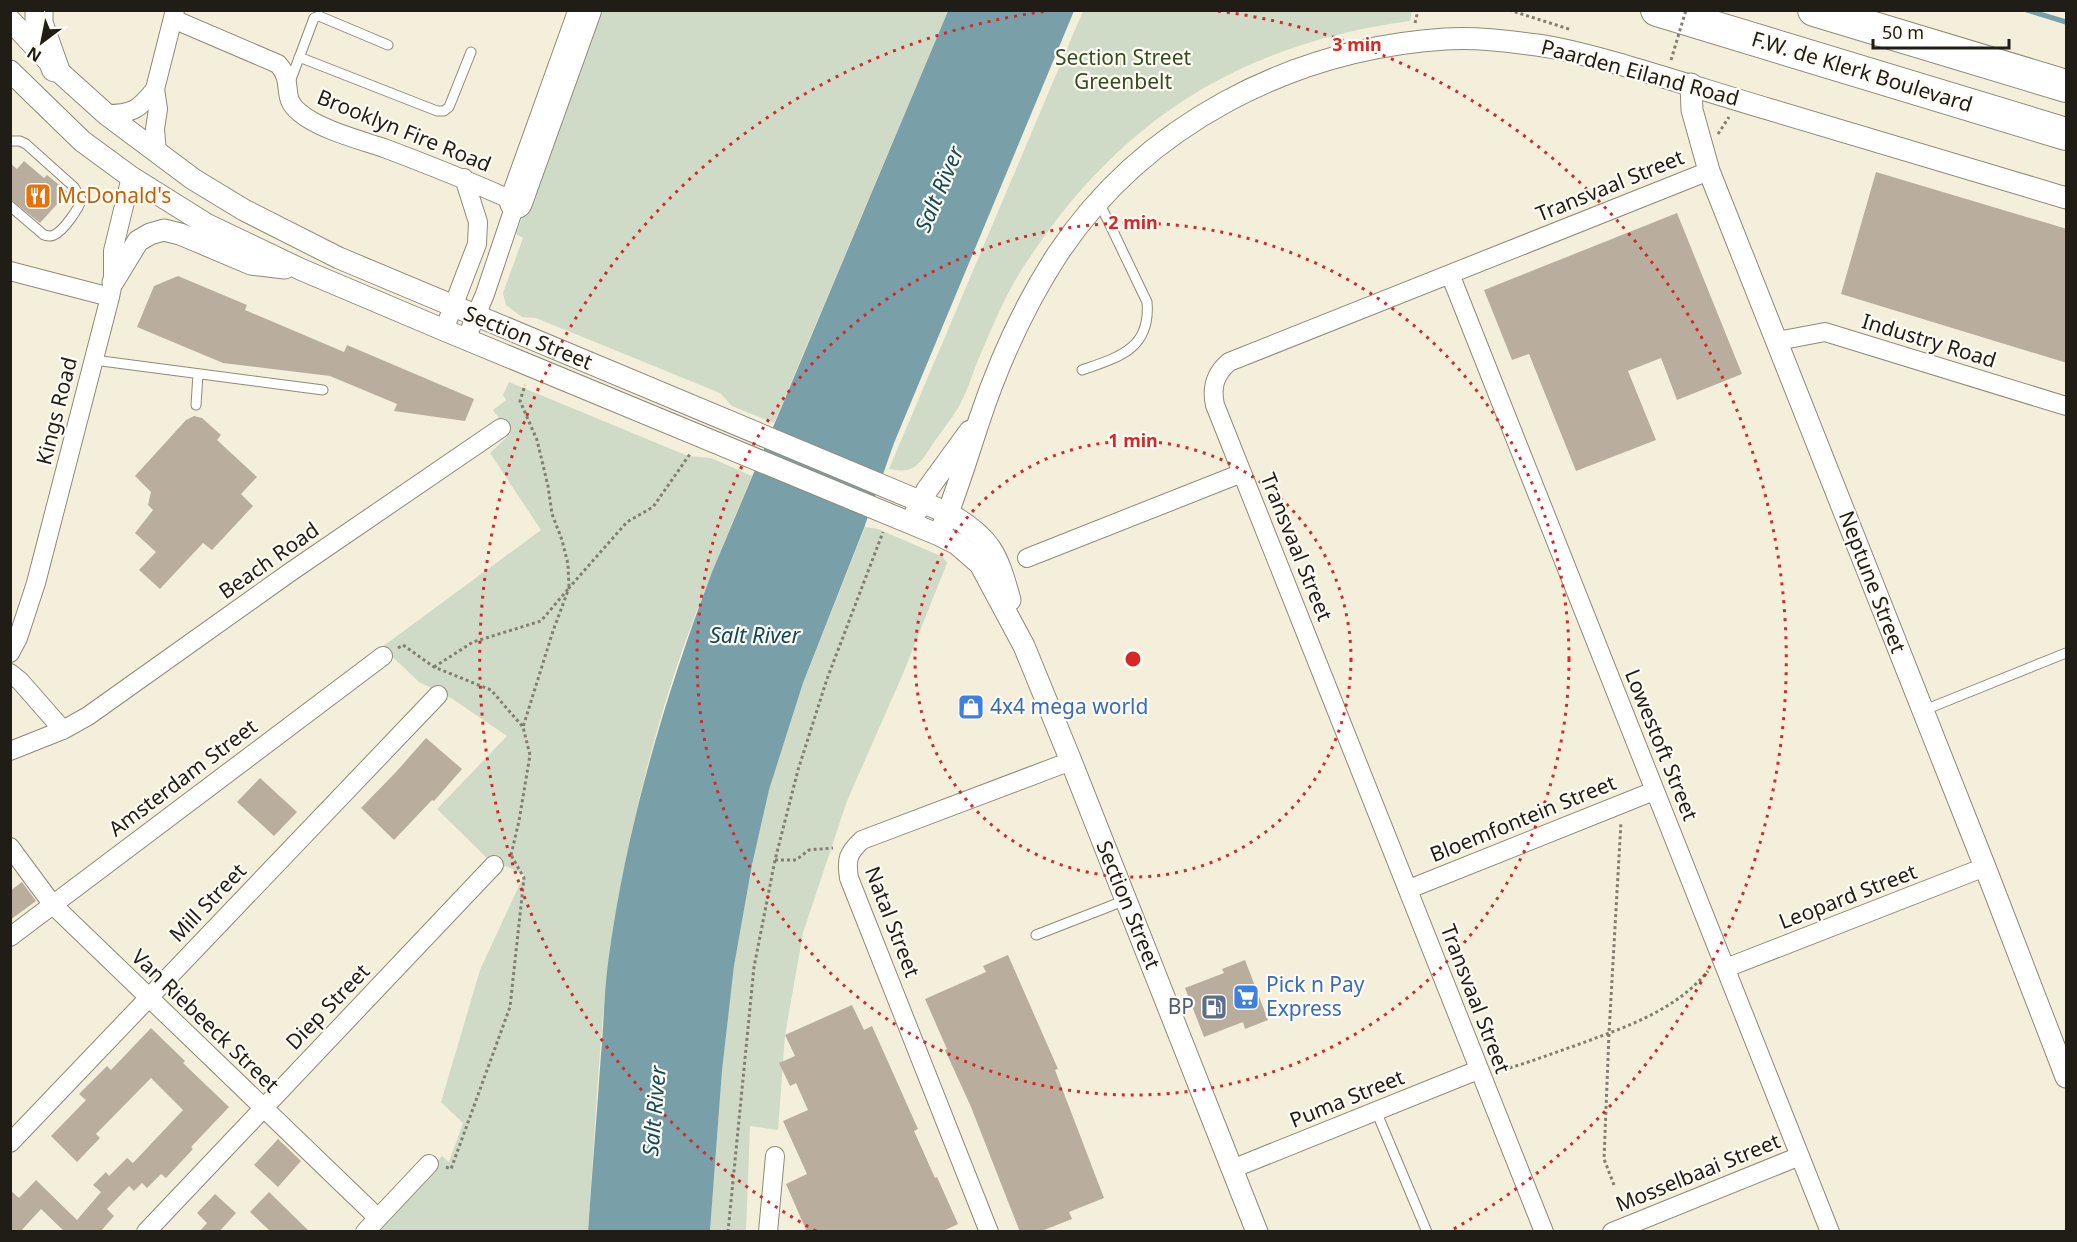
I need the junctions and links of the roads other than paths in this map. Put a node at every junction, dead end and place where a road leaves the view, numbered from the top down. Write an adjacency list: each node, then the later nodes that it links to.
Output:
1 (39, 10): 10 (main road)
2 (585, 10): 24 (highway)
3 (1657, 10): 17 (highway, F.W. de Klerk Boulevard)
4 (1814, 10): 14 (highway)
5 (174, 15): 12 (street, Brooklyn Fire Road); 15 (street)
6 (10, 20): 10 (street, Section Street)
7 (388, 45): 9 (lane)
8 (471, 52): 9 (lane)
9 (299, 57): 12 (lane)
10 (55, 68): 16 (street, Section Street)
11 (13, 78): 21 (street, Section Street)
12 (289, 84): 22 (street, Brooklyn Fire Road)
13 (1690, 84): 20 (street, Neptune Street); 23 (street, Paarden Eiland Road); 25 (street, Paarden Eiland Road)
14 (2067, 86)
15 (155, 89): 16 (street); 19 (street)
16 (106, 114): 19 (street, Section Street)
17 (2067, 134)
18 (10, 141): 26 (lane)
19 (157, 153): 31 (street, Section Street)
20 (1709, 171): 29 (street, Transvaal Street); 35 (street, Neptune Street)
21 (130, 177): 27 (street, Section Street); 30 (street, Kings Road)
22 (465, 178): 24 (street, Brooklyn Fire Road); 31 (street)
23 (2067, 198)
24 (516, 202): 32 (street)
25 (1099, 202): 37 (lane); 42 (street, Paarden Eiland Road)
26 (10, 206)
27 (300, 269): 30 (street); 33 (street, Section Street)
28 (10, 271): 30 (street)
29 (1450, 274): 44 (street, Transvaal Street); 60 (street, Lowestoft Street)
30 (112, 289): 36 (street, Kings Road)
31 (452, 307): 32 (street, Section Street); 33 (street)
32 (476, 317): 34 (street); 45 (street, Section Street)
33 (444, 330): 34 (street, Section Street)
34 (466, 339): 47 (street, Section Street)
35 (1778, 341): 41 (street, Industry Road); 56 (street, Neptune Street)
36 (94, 360): 38 (lane); 51 (street, Kings Road)
37 (1082, 370)
38 (198, 374): 39 (lane); 40 (lane)
39 (323, 390)
40 (196, 405)
41 (2067, 406)
42 (979, 419): 45 (street, Paarden Eiland Road); 46 (street, Paarden Eiland Road)
43 (501, 428): 57 (street, Beach Road)
44 (1242, 473): 49 (street); 64 (street, Transvaal Street)
45 (921, 501): 46 (street, Section Street); 47 (street, Paarden Eiland Road)
46 (948, 513): 48 (street, Paarden Eiland Road); 50 (street, Section Street)
47 (911, 524): 48 (street, Section Street)
48 (939, 535): 50 (street, Section Street)
49 (1027, 558)
50 (1024, 646): 59 (street, Section Street)
51 (10, 653)
52 (2067, 653): 56 (lane)
53 (383, 656): 66 (street, Amsterdam Street)
54 (10, 673): 57 (street)
55 (438, 695): 70 (street, Mill Street)
56 (1922, 711): 63 (street, Neptune Street)
57 (63, 730): 58 (street, Beach Road)
58 (10, 751)
59 (1071, 761): 65 (street, Section Street); 84 (street, Natal Street)
60 (1654, 791): 64 (street, Bloemfontein Street); 69 (street, Lowestoft Street)
61 (10, 848): 66 (street, Van Riebeeck Street)
62 (494, 866): 73 (street, Diep Street)
63 (1985, 867): 69 (street, Leopard Street); 72 (street, Neptune Street)
64 (1409, 889): 71 (street, Transvaal Street)
65 (1126, 900): 67 (lane); 79 (street, Section Street)
66 (53, 905): 68 (street, Amsterdam Street); 70 (street, Van Riebeeck Street)
67 (1036, 935)
68 (10, 937)
69 (1726, 968): 77 (street, Lowestoft Street)
70 (148, 998): 73 (street, Van Riebeeck Street); 75 (street, Mill Street)
71 (1478, 1070): 74 (street, Puma Street); 87 (street, Transvaal Street)
72 (2067, 1077)
73 (263, 1108): 80 (street, Van Riebeeck Street); 81 (street, Diep Street)
74 (1376, 1111): 79 (street, Puma Street); 86 (lane)
75 (10, 1143)
76 (775, 1156): 83 (street)
77 (1800, 1156): 88 (street, Mosselbaai Street); 89 (street, Lowestoft Street)
78 (429, 1164): 80 (street)
79 (1232, 1168): 85 (street, Section Street)
80 (378, 1218): 82 (street)
81 (146, 1232)
82 (364, 1232)
83 (768, 1232)
84 (989, 1232)
85 (1257, 1232)
86 (1427, 1232)
87 (1544, 1232)
88 (1612, 1232)
89 (1830, 1232)

